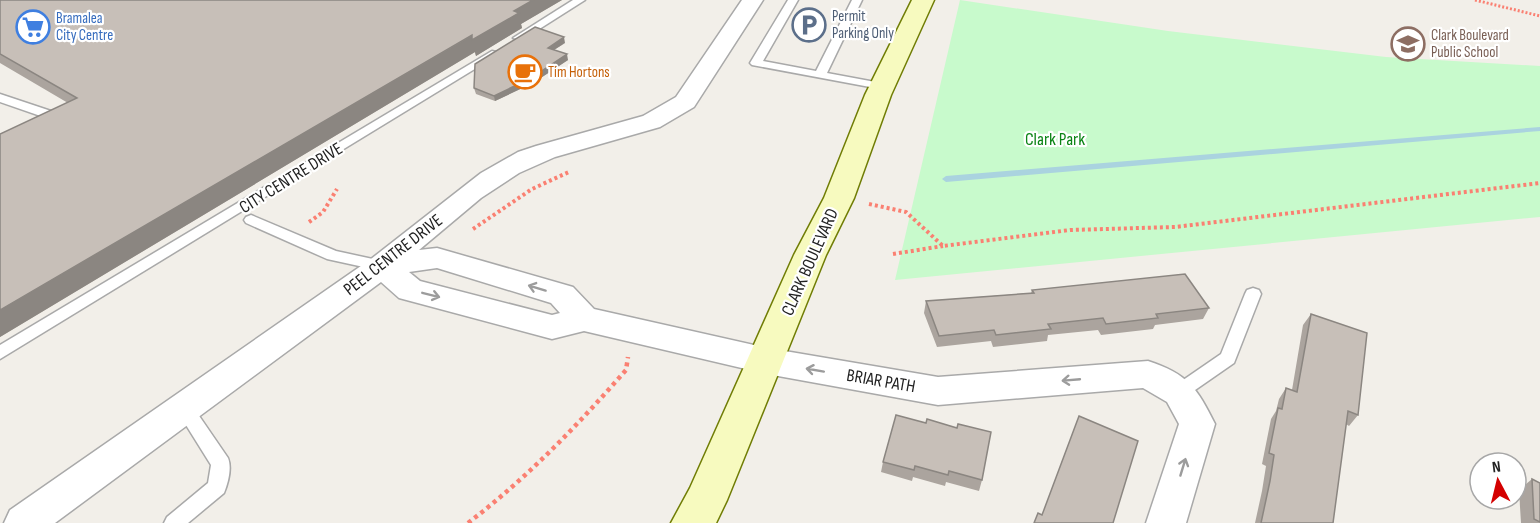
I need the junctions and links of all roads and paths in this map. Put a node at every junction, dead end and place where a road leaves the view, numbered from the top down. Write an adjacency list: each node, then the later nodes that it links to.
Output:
1 (580, 0): 25 (lane, CITY CENTRE DRIVE)
2 (753, 0): 21 (street, PEEL CENTRE DRIVE)
3 (793, 0): 8 (lane)
4 (857, 0): 8 (lane)
5 (922, 0): 9 (street, CLARK BOULEVARD)
6 (1475, 0): 7 (path)
7 (1540, 16)
8 (820, 75): 9 (lane)
9 (882, 87): 15 (street, CLARK BOULEVARD)
10 (0, 98): 11 (lane)
11 (64, 120)
12 (574, 170): 20 (path)
13 (1540, 183): 18 (path)
14 (337, 189): 17 (path)
15 (839, 198): 18 (path); 26 (street, CLARK BOULEVARD)
16 (251, 220): 17 (lane)
17 (289, 236): 21 (lane)
18 (943, 246): 19 (path)
19 (893, 254)
20 (427, 260): 21 (street); 23 (street, one-way to 20)
21 (381, 266): 23 (street, BRIAR PATH, one-way to 23); 28 (street, PEEL CENTRE DRIVE)
22 (1253, 294): 27 (lane)
23 (584, 319): 24 (street, BRIAR PATH)
24 (632, 328): 26 (street, BRIAR PATH); 31 (path)
25 (0, 353)
26 (766, 361): 27 (street, BRIAR PATH, one-way to 26); 32 (street, CLARK BOULEVARD)
27 (1179, 392): 33 (street, one-way to 27)
28 (185, 409): 29 (street, PEEL CENTRE DRIVE); 30 (lane)
29 (24, 523)
30 (174, 523)
31 (468, 523)
32 (693, 523)
33 (1166, 523)

